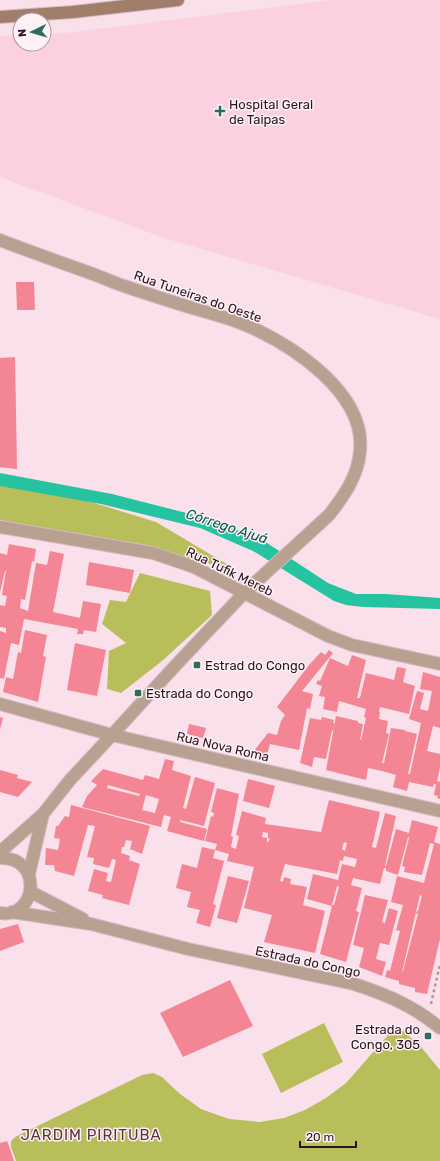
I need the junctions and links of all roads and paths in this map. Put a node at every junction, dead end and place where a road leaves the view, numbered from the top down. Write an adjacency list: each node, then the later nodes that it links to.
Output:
1 (178, 0): 2 (main road)
2 (0, 17)
3 (0, 240): 5 (street, Rua Tuneiras do Oeste)
4 (0, 527): 5 (street, Rua Tufik Mereb)
5 (245, 592): 6 (street, Rua Tufik Mereb); 8 (street)
6 (440, 664)
7 (0, 704): 8 (street, Rua Nova Roma)
8 (112, 735): 9 (street, Rua Nova Roma); 10 (street)
9 (440, 811)
10 (43, 814): 11 (street); 13 (street)
11 (0, 852)
12 (0, 858): 13 (street)
13 (29, 874): 14 (street)
14 (31, 892): 15 (street); 17 (street, Estrada do Congo)
15 (12, 912): 16 (street, Estrada do Congo); 17 (street, Estrada do Congo)
16 (0, 913)
17 (91, 924): 19 (street, Estrada do Congo)
18 (440, 964): 19 (path)
19 (428, 1018): 20 (street, Estrada do Congo)
20 (440, 1028)

